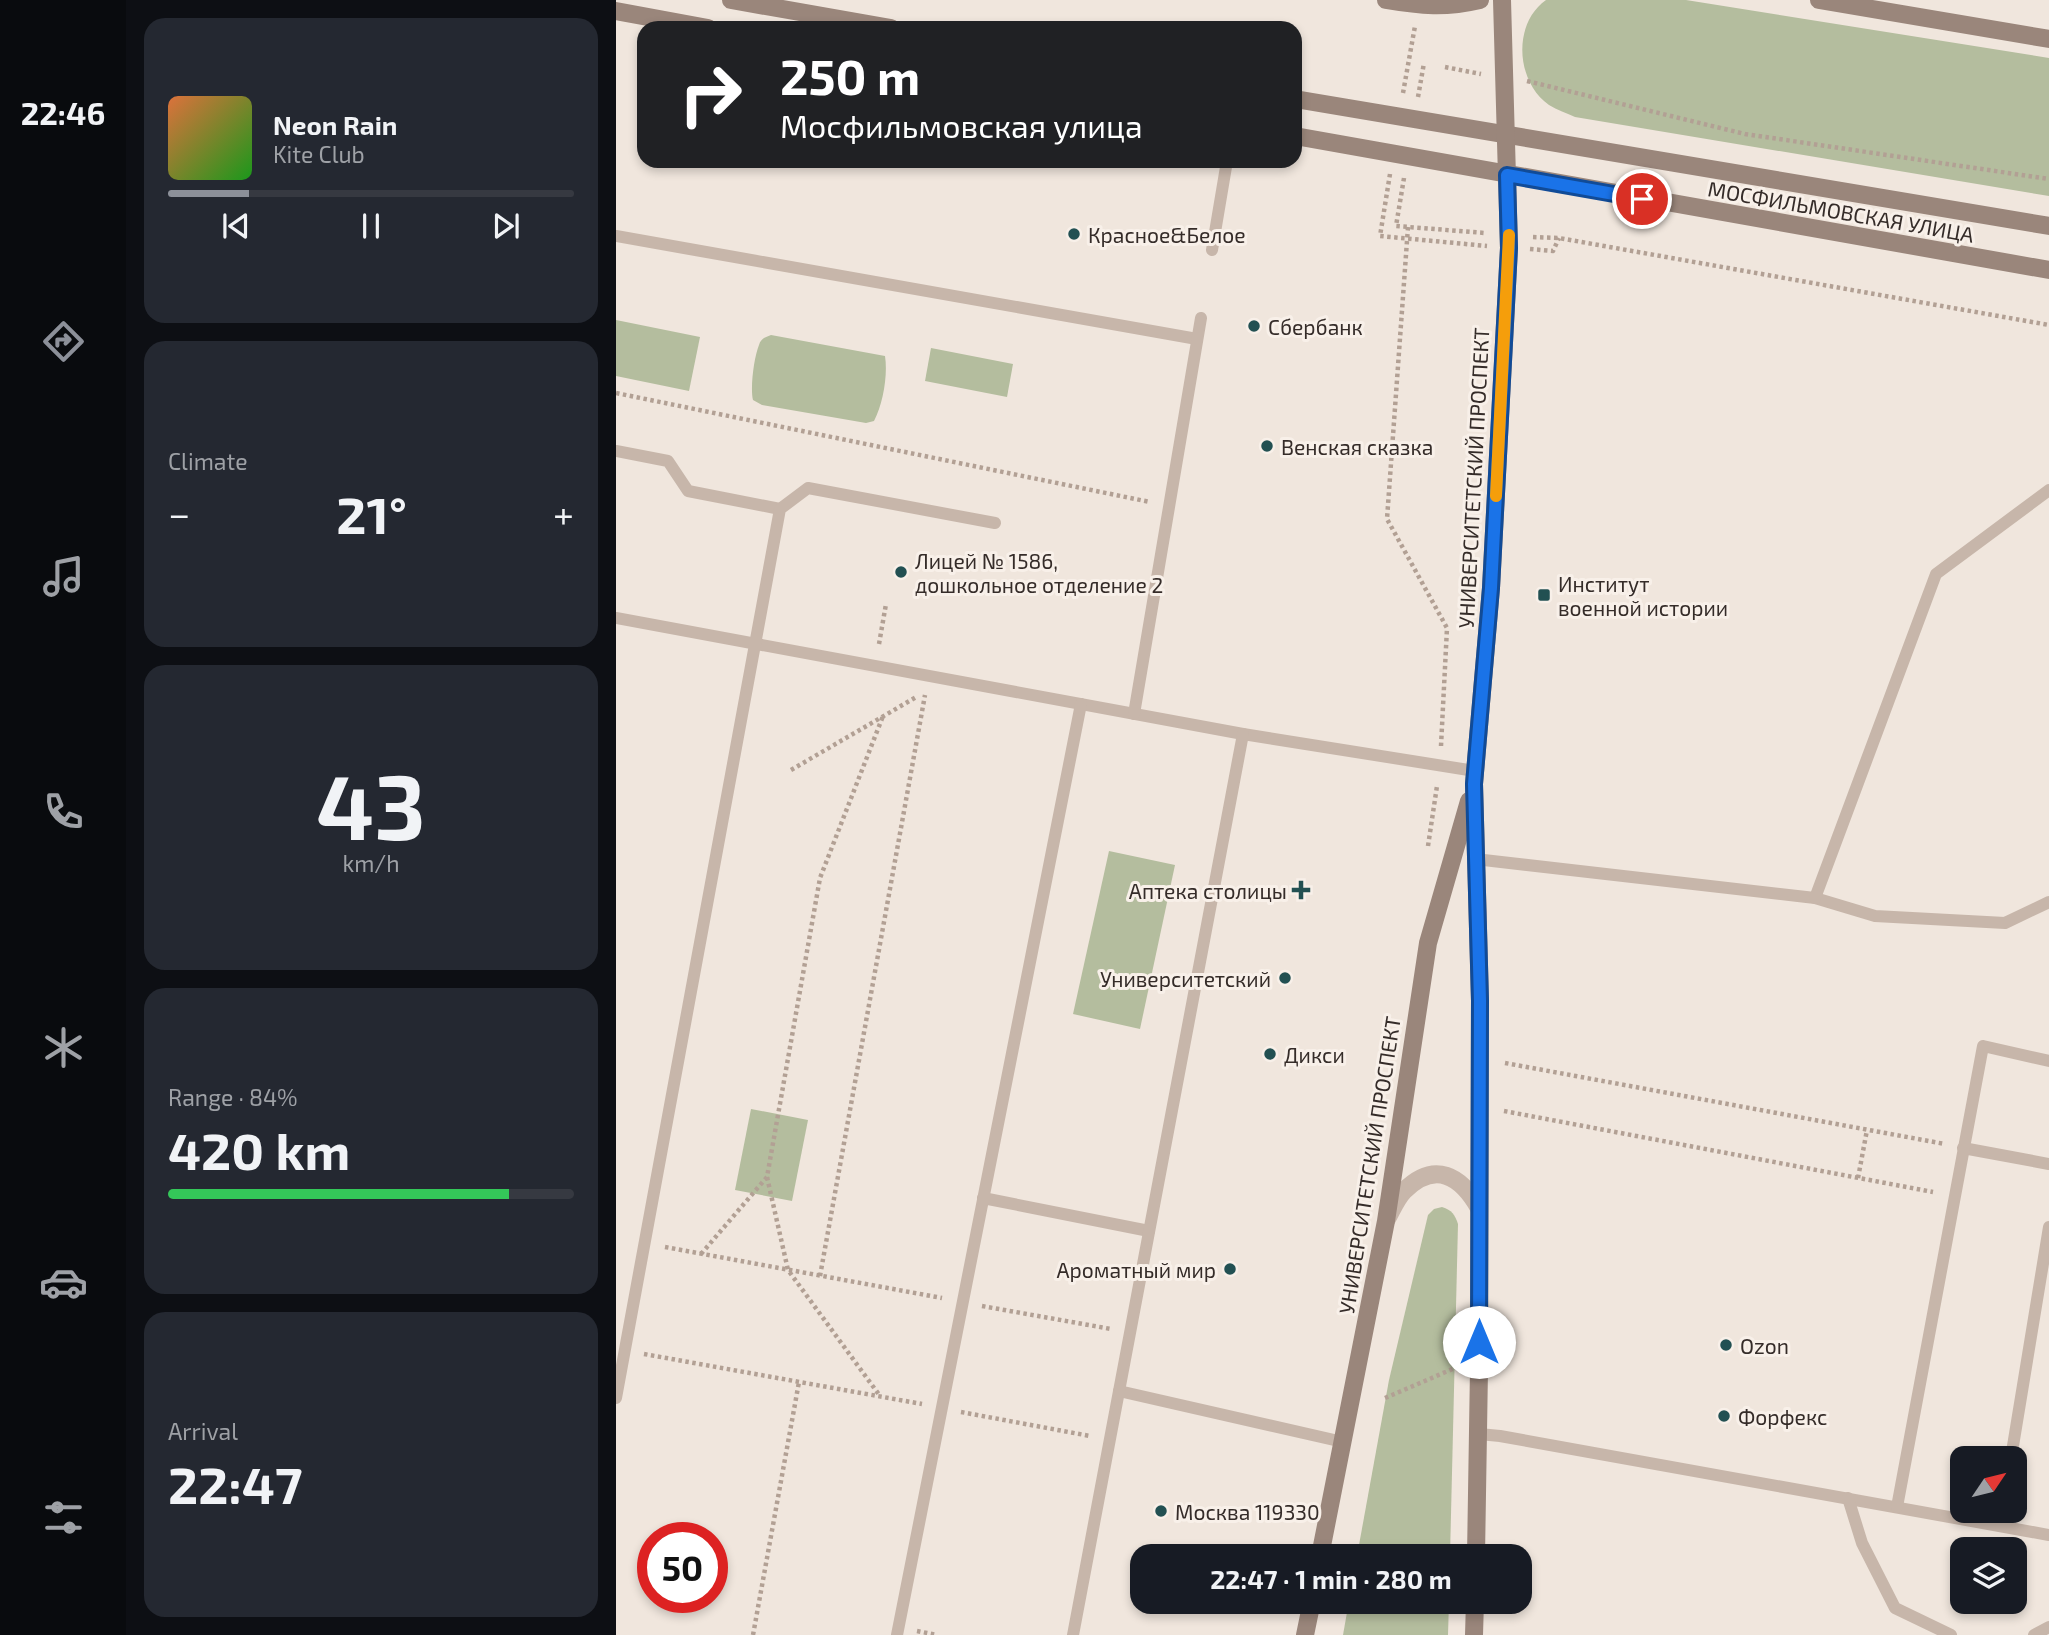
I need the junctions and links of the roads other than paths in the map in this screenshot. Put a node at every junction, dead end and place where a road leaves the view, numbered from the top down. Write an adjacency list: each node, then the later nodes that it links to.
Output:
1 (731, 0): 8 (main road)
2 (1386, 0): 3 (main road)
3 (1480, 0)
4 (1503, 0): 11 (main road, УНИВЕРСИТЕТСКИЙ ПРОСПЕКТ)
5 (1819, 0): 9 (main road)
6 (616, 11): 7 (main road)
7 (670, 21)
8 (851, 21)
9 (2049, 38)
10 (1302, 100): 11 (main road, МОСФИЛЬМОВСКАЯ УЛИЦА)
11 (1507, 134): 14 (main road, УНИВЕРСИТЕТСКИЙ ПРОСПЕКТ); 15 (main road, МОСФИЛЬМОВСКАЯ УЛИЦА)
12 (1302, 137): 14 (main road, МОСФИЛЬМОВСКАЯ УЛИЦА)
13 (1226, 168): 17 (lane)
14 (1507, 175): 18 (main road, МОСФИЛЬМОВСКАЯ УЛИЦА); 30 (main road, УНИВЕРСИТЕТСКИЙ ПРОСПЕКТ)
15 (2049, 226)
16 (616, 236): 20 (lane)
17 (1212, 250)
18 (2049, 271)
19 (1201, 318): 20 (lane)
20 (1197, 339): 28 (lane)
21 (616, 451): 23 (lane)
22 (2049, 490): 32 (lane)
23 (780, 509): 24 (lane); 26 (lane)
24 (995, 523)
25 (616, 618): 26 (lane)
26 (755, 645): 27 (lane); 43 (lane)
27 (1081, 704): 28 (lane); 37 (lane)
28 (1134, 714): 29 (lane)
29 (1243, 734): 30 (lane); 41 (lane)
30 (1475, 777): 31 (main road, УНИВЕРСИТЕТСКИЙ ПРОСПЕКТ); 39 (main road, УНИВЕРСИТЕТСКИЙ ПРОСПЕКТ)
31 (1475, 859): 32 (lane); 38 (main road, УНИВЕРСИТЕТСКИЙ ПРОСПЕКТ)
32 (1815, 898): 33 (lane)
33 (2049, 902)
34 (2049, 1060): 35 (lane)
35 (1963, 1148): 36 (lane); 48 (lane)
36 (2049, 1164)
37 (983, 1198): 41 (lane); 57 (lane)
38 (1479, 1208): 39 (street); 44 (main road, УНИВЕРСИТЕТСКИЙ ПРОСПЕКТ)
39 (1386, 1221): 45 (main road, УНИВЕРСИТЕТСКИЙ ПРОСПЕКТ)
40 (2049, 1227): 46 (lane)
41 (1149, 1231): 42 (lane)
42 (1119, 1391): 45 (lane); 58 (lane)
43 (616, 1398)
44 (1479, 1434): 47 (lane); 53 (main road, УНИВЕРСИТЕТСКИЙ ПРОСПЕКТ)
45 (1343, 1442): 52 (main road, УНИВЕРСИТЕТСКИЙ ПРОСПЕКТ)
46 (2013, 1446)
47 (1848, 1498): 48 (lane); 61 (lane)
48 (1897, 1507): 50 (lane)
49 (2002, 1523): 50 (lane)
50 (2001, 1526): 51 (lane)
51 (2049, 1535)
52 (1323, 1544)
53 (1476, 1544)
54 (1309, 1614): 59 (main road)
55 (1475, 1614): 60 (main road)
56 (2049, 1627): 62 (lane)
57 (897, 1635)
58 (1073, 1635)
59 (1305, 1635)
60 (1474, 1635)
61 (1951, 1635)
62 (2034, 1635)

